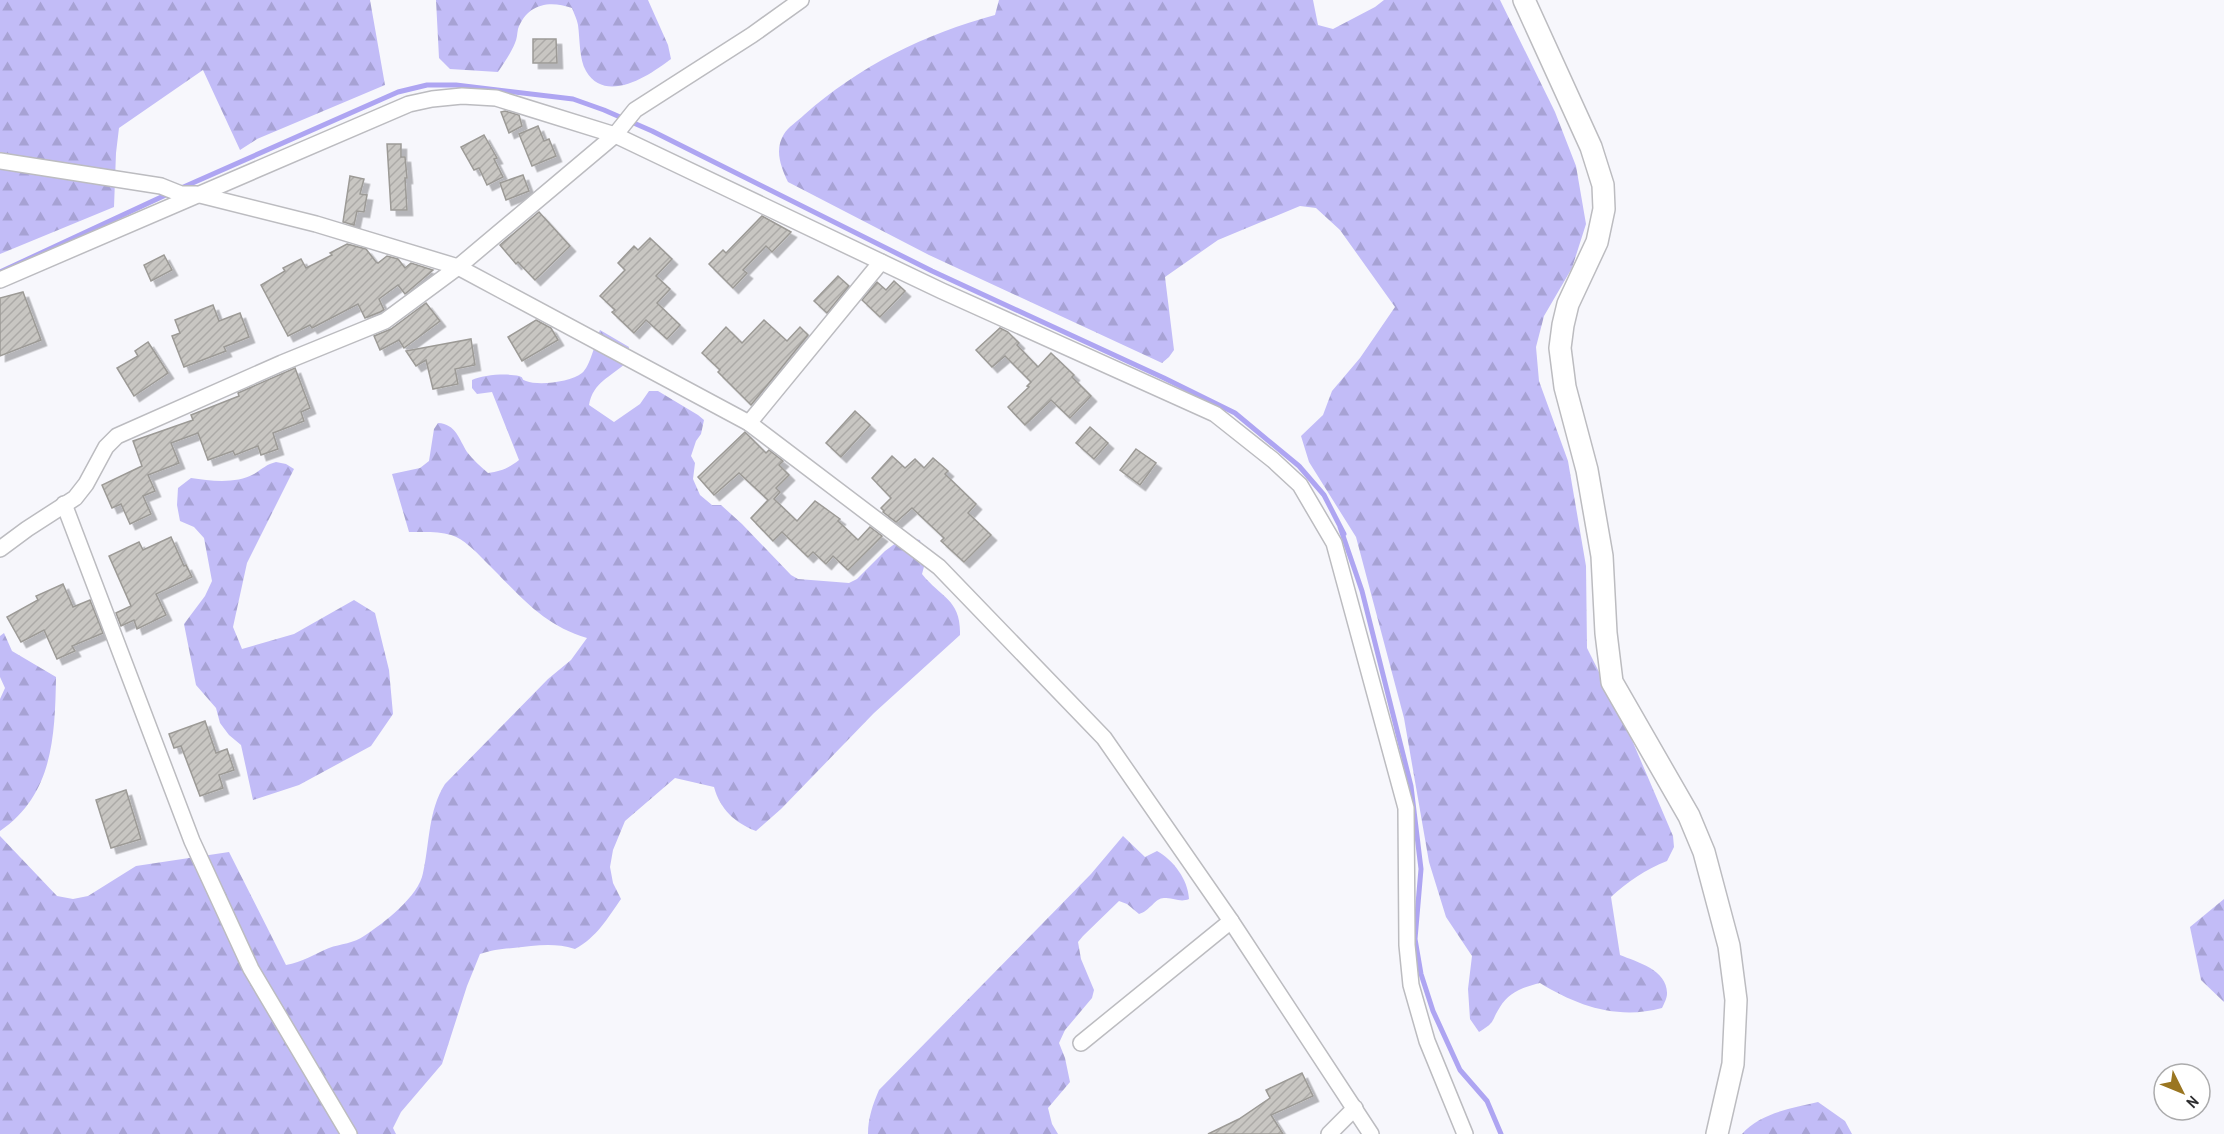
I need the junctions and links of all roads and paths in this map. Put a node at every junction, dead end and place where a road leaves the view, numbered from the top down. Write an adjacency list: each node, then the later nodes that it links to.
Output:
1 (801, 0): 3 (street)
2 (1524, 0): 19 (main road)
3 (618, 131): 5 (street); 6 (street); 7 (street)
4 (0, 161): 5 (street)
5 (189, 194): 7 (street); 8 (street)
6 (881, 262): 9 (street); 18 (street)
7 (458, 267): 9 (street); 10 (street)
8 (0, 280)
9 (749, 423): 12 (street)
10 (64, 504): 11 (street); 15 (street)
11 (0, 549)
12 (1231, 921): 13 (street); 14 (street)
13 (1081, 1043)
14 (1355, 1108): 16 (street); 17 (street)
15 (349, 1134)
16 (1329, 1134)
17 (1371, 1134)
18 (1465, 1134)
19 (1717, 1134)

